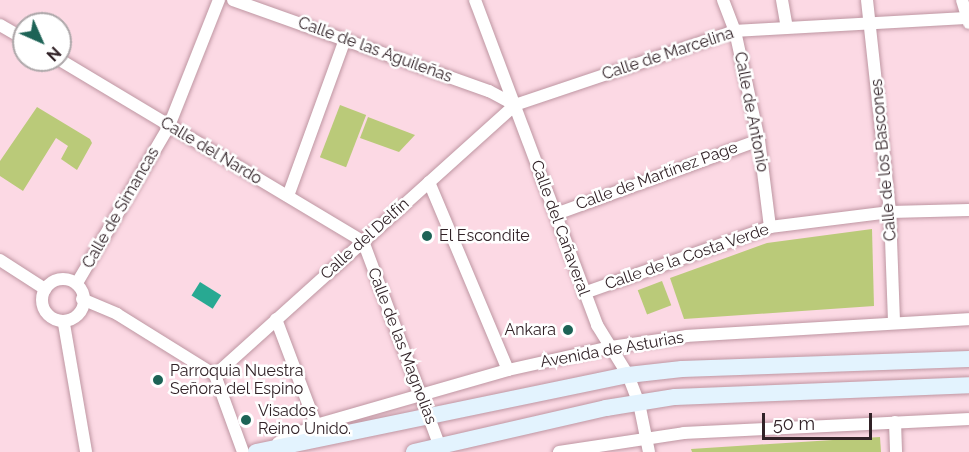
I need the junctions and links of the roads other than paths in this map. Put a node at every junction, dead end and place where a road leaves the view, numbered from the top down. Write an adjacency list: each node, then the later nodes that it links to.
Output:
1 (219, 0): 15 (street, Calle de Simancas)
2 (233, 0): 12 (street, Calle de las Aguileñas)
3 (474, 0): 14 (street, Calle del Cañaveral)
4 (723, 0): 11 (street, Calle de Antonio)
5 (782, 0): 10 (street)
6 (867, 0): 9 (street, Calle de los Bascones)
7 (962, 0): 8 (street)
8 (968, 20): 9 (street, Calle de Marcelina)
9 (869, 22): 10 (street, Calle de Marcelina); 20 (street, Calle de los Bascones)
10 (787, 27): 11 (street, Calle de Marcelina)
11 (735, 31): 14 (street, Calle de Marcelina); 16 (street, Calle de Antonio)
12 (345, 39): 14 (street, Calle de las Aguileñas); 18 (street)
13 (72, 67): 15 (street, Calle del Nardo)
14 (515, 105): 17 (street, Calle del Delfín); 21 (street, Calle del Cañaveral)
15 (169, 126): 18 (street, Calle del Nardo); 25 (street, Calle de Simancas)
16 (759, 140): 21 (street, Calle de Martínez Page); 22 (street, Calle de Antonio)
17 (429, 182): 23 (street, Calle del Delfín); 35 (street)
18 (288, 196): 23 (street, Calle del Nardo)
19 (969, 210): 20 (street, Calle de la Costa Verde)
20 (890, 212): 22 (street, Calle de la Costa Verde); 31 (street, Calle de los Bascones)
21 (556, 214): 27 (street, Calle del Cañaveral)
22 (771, 227): 27 (street, Calle de la Costa Verde)
23 (363, 241): 29 (street, Calle del Delfín); 39 (street, Calle de las Magnolias)
24 (0, 260): 26 (street)
25 (77, 283): 26 (street); 28 (street)
26 (45, 289): 32 (street)
27 (585, 293): 33 (street, Calle del Cañaveral)
28 (82, 299): 32 (street); 36 (street)
29 (276, 319): 36 (street, Calle del Delfín); 44 (street)
30 (969, 319): 31 (street, Avenida de Asturias)
31 (894, 321): 33 (street, Avenida de Asturias)
32 (64, 324): 48 (street)
33 (611, 346): 35 (street, Avenida de Asturias); 37 (street, Calle del Cañaveral)
34 (969, 359): 37 (main road, Avenida de Asturias)
35 (508, 370): 39 (street, Avenida de Asturias)
36 (214, 375): 49 (street)
37 (628, 375): 40 (street, Calle del Cañaveral); 41 (main road, Avenida de Asturias)
38 (969, 386): 40 (main road)
39 (422, 396): 41 (street, Calle de las Magnolias); 44 (street, Avenida de Asturias)
40 (639, 402): 45 (street, Calle del Cañaveral); 46 (main road)
41 (429, 416): 46 (street, Calle de las Magnolias); 47 (main road, Avenida de Asturias)
42 (969, 419): 43 (street)
43 (895, 422): 45 (street); 53 (street)
44 (316, 425): 47 (street, Avenida de Asturias)
45 (645, 437): 51 (street); 52 (street, Calle del Cañaveral)
46 (441, 448): 50 (main road)
47 (262, 451)
48 (86, 452)
49 (243, 452)
50 (414, 452)
51 (559, 452)
52 (649, 452)
53 (896, 452)

